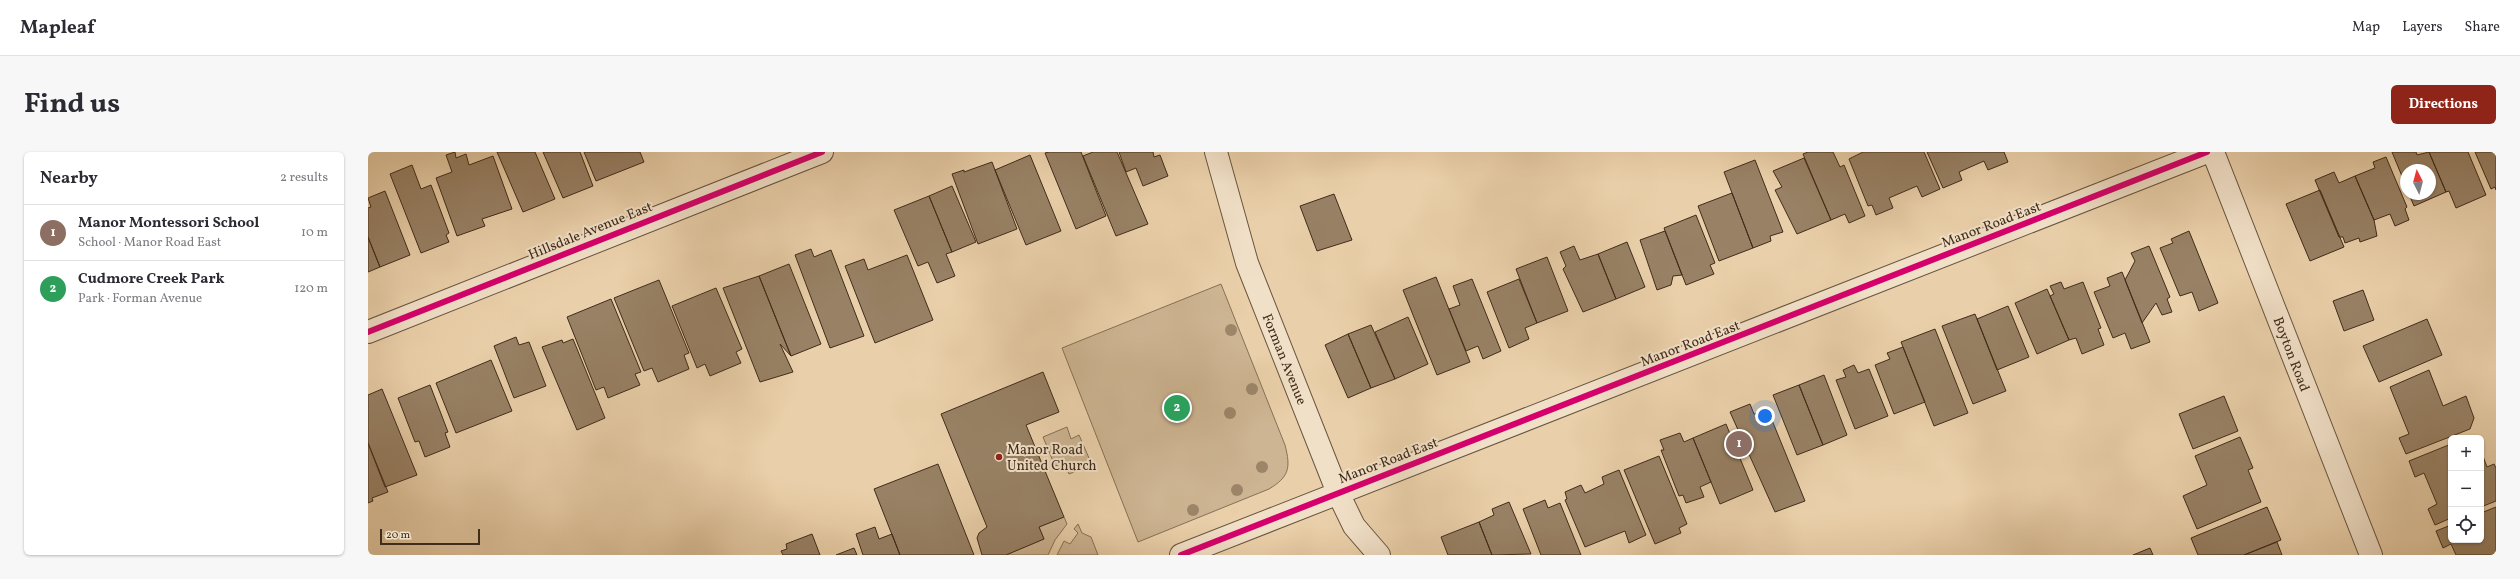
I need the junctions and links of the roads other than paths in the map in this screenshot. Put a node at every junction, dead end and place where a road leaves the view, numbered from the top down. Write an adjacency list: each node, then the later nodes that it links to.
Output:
1 (822, 152): 5 (street, Hillsdale Avenue East)
2 (1216, 152): 6 (street, Forman Avenue)
3 (2207, 152): 6 (street, Manor Road East)
4 (2213, 152): 9 (street, Boyton Road)
5 (368, 332)
6 (1338, 493): 7 (street, Manor Road East); 8 (street, Forman Avenue)
7 (1181, 555)
8 (1379, 555)
9 (2371, 555)

